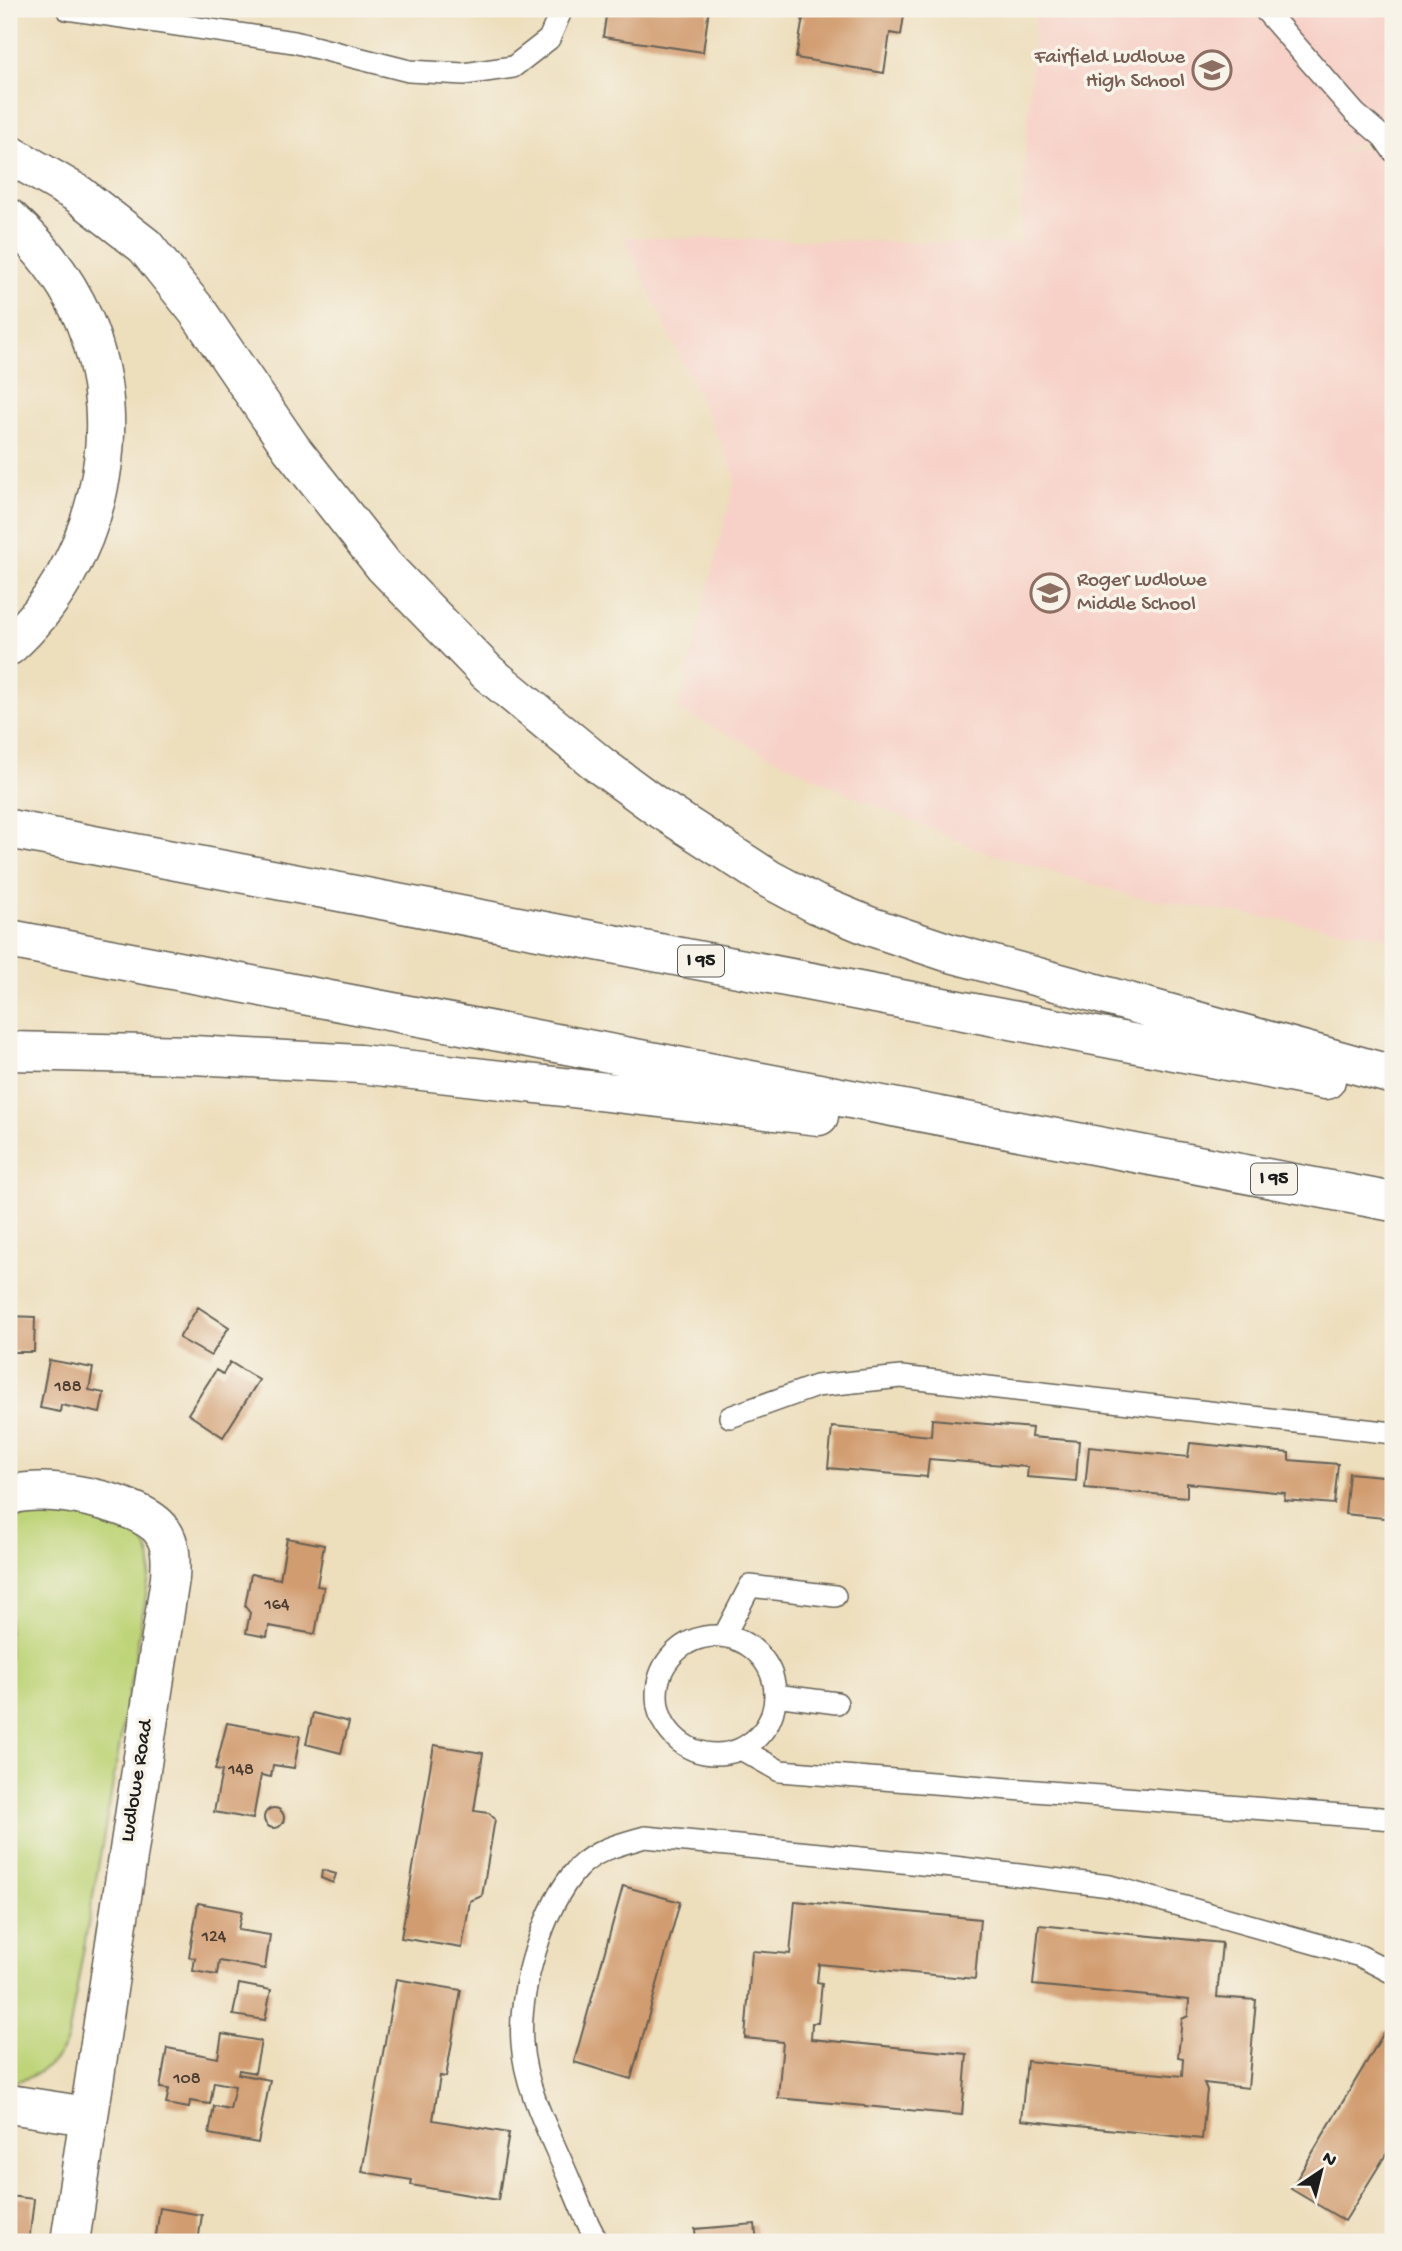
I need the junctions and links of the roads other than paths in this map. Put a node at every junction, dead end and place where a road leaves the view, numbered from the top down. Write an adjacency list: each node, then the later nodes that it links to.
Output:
1 (67, 9): 2 (lane)
2 (562, 9)
3 (1264, 9): 4 (lane)
4 (1390, 139)
5 (9, 154): 11 (main road)
6 (9, 218): 7 (main road)
7 (9, 646)
8 (9, 829): 12 (main road, I 95)
9 (9, 939): 13 (main road, I 95)
10 (9, 1051): 13 (main road)
11 (1393, 1075)
12 (1393, 1093)
13 (1154, 1156): 14 (main road, I 95)
14 (1393, 1202)
15 (730, 1417): 16 (lane)
16 (1393, 1433)
17 (9, 1496): 26 (main road, Ludlowe Road)
18 (835, 1596): 19 (lane)
19 (724, 1636): 20 (lane); 22 (lane)
20 (775, 1695): 21 (lane); 22 (lane)
21 (837, 1703)
22 (741, 1749): 23 (lane)
23 (1393, 1819)
24 (1393, 1973): 28 (lane)
25 (9, 2104): 26 (main road)
26 (87, 2116): 27 (main road, Ludlowe Road)
27 (70, 2242)
28 (598, 2242)

